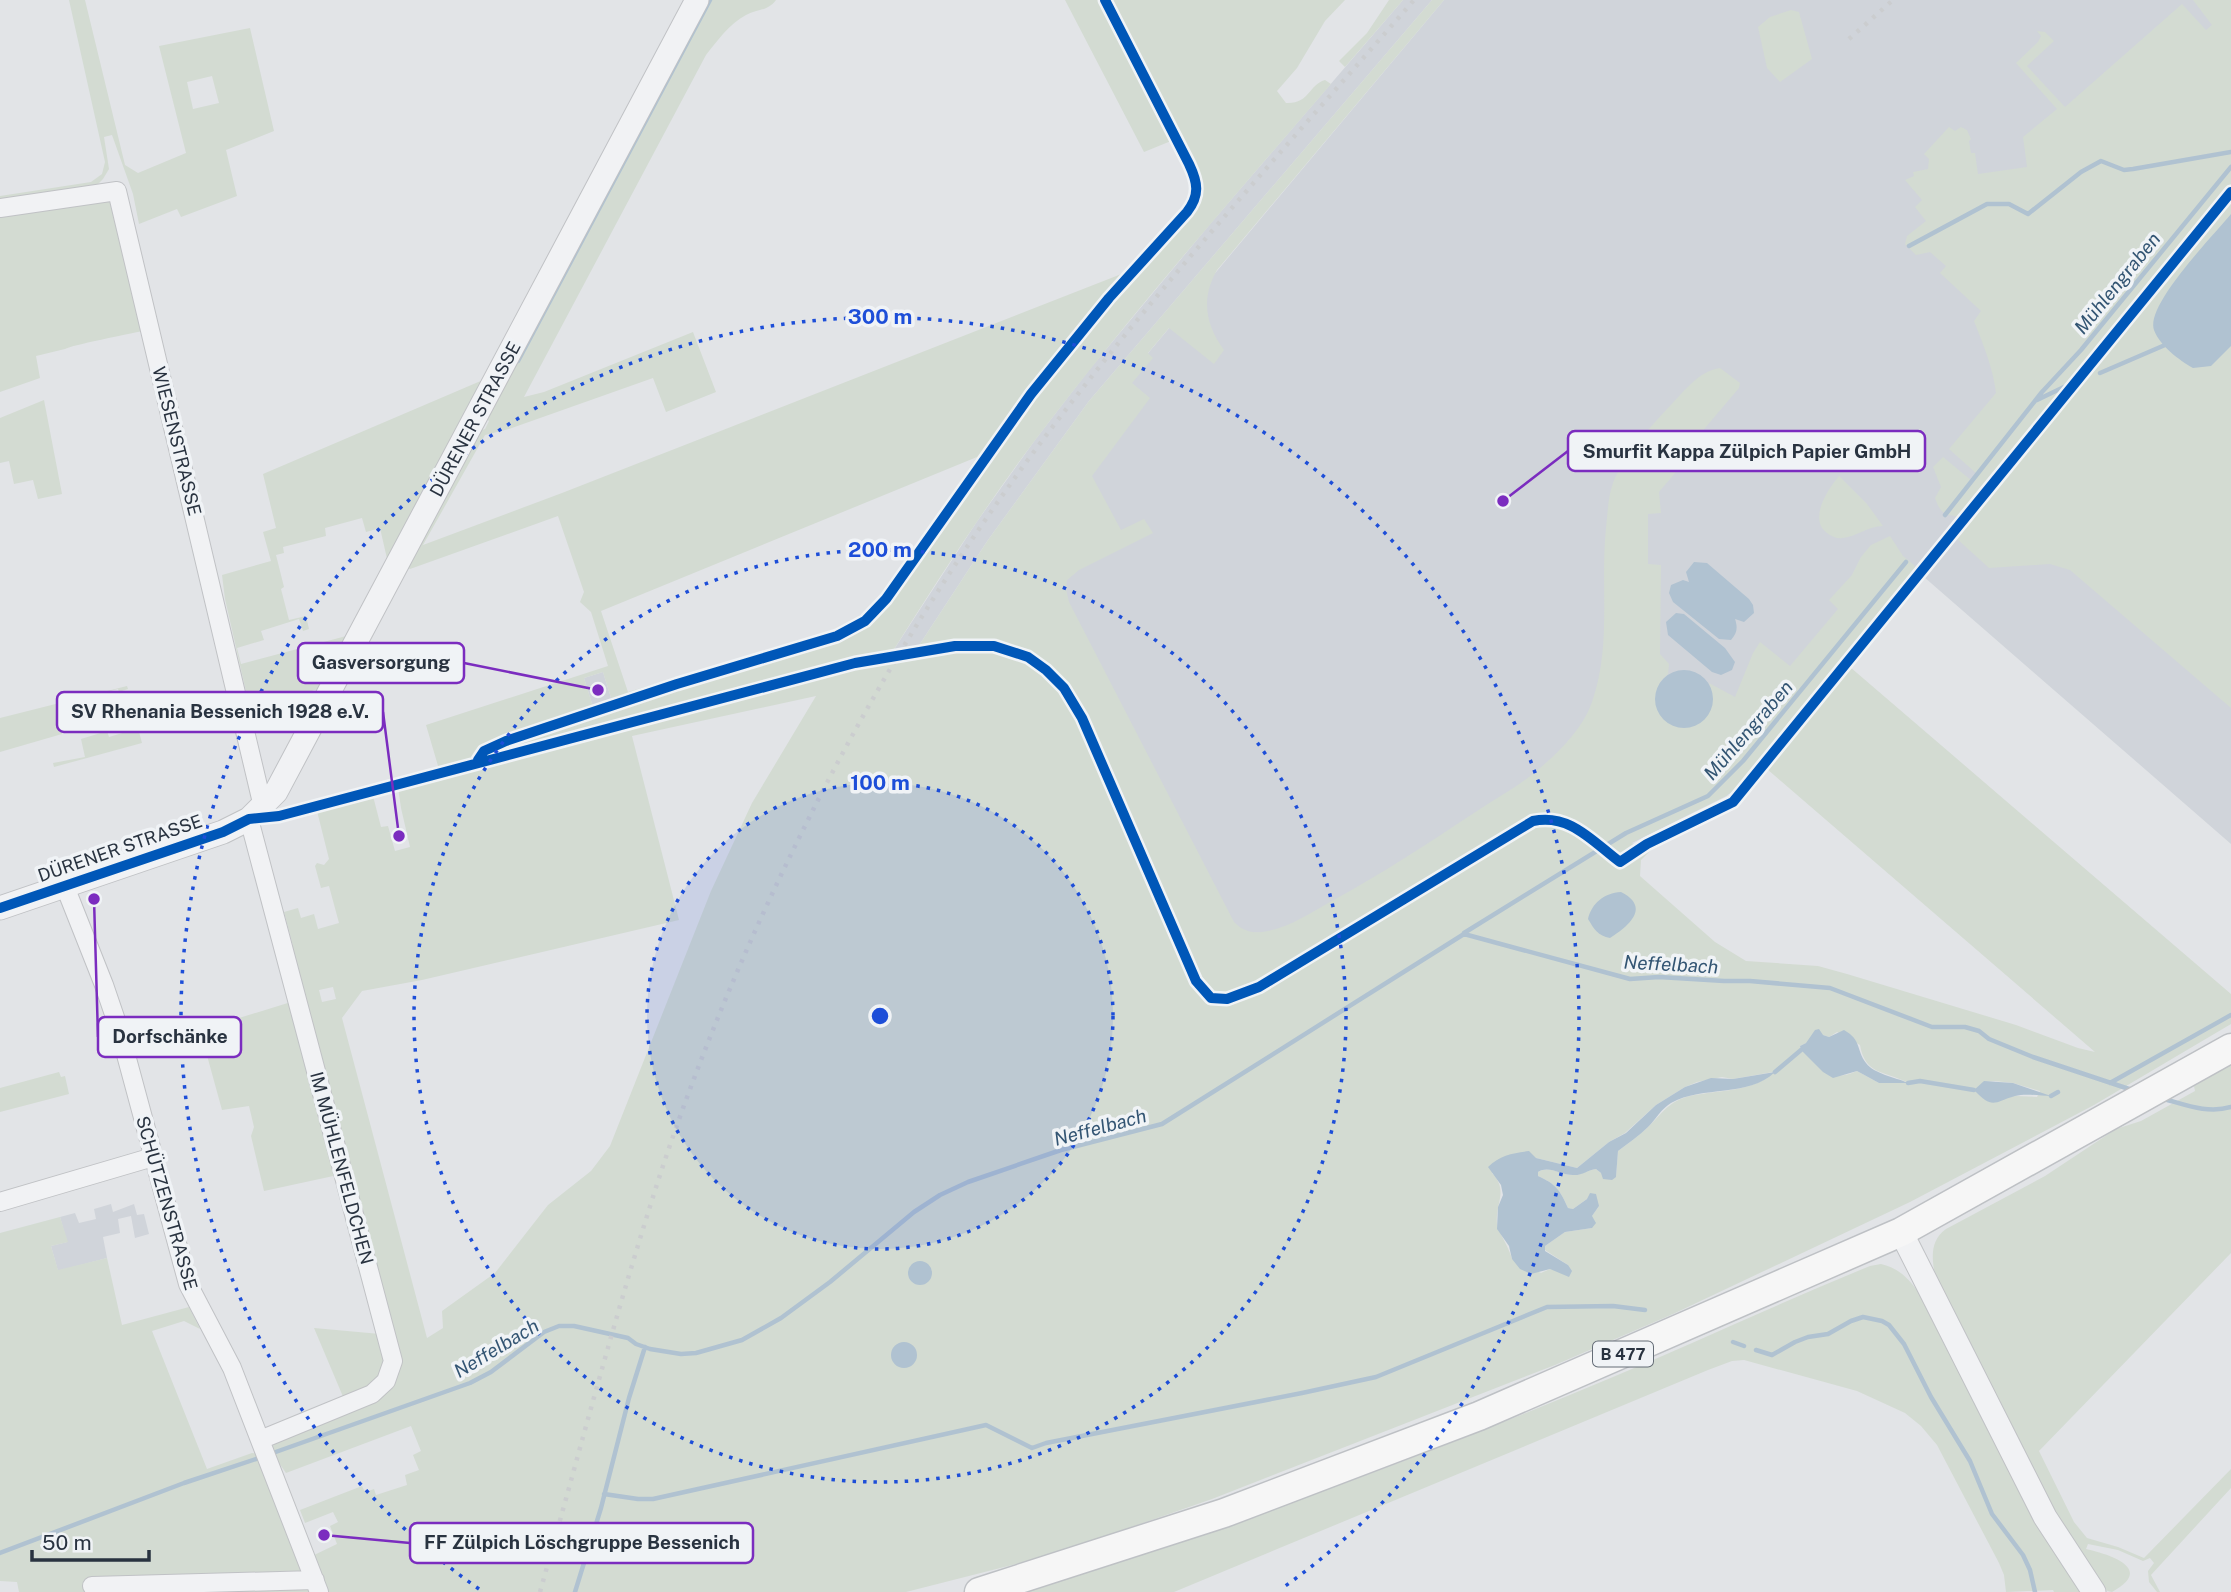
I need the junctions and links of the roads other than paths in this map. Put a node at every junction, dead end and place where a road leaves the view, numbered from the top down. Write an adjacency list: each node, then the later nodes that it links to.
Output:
1 (696, 0): 3 (street, DÜRENER STRASSE)
2 (0, 208): 3 (street, WIESENSTRASSE)
3 (256, 813): 4 (street, DÜRENER STRASSE); 10 (street, IM MÜHLENFELDCHEN)
4 (64, 884): 5 (street, DÜRENER STRASSE); 7 (street, SCHÜTZENSTRASSE)
5 (0, 908)
6 (2231, 1048): 9 (main road, B 477)
7 (153, 1157): 8 (street); 10 (street, SCHÜTZENSTRASSE)
8 (0, 1202)
9 (1901, 1232): 13 (main road, B 477); 14 (street)
10 (265, 1451): 12 (street, SCHÜTZENSTRASSE)
11 (92, 1586): 12 (street)
12 (317, 1586)
13 (979, 1592)
14 (2094, 1592)

